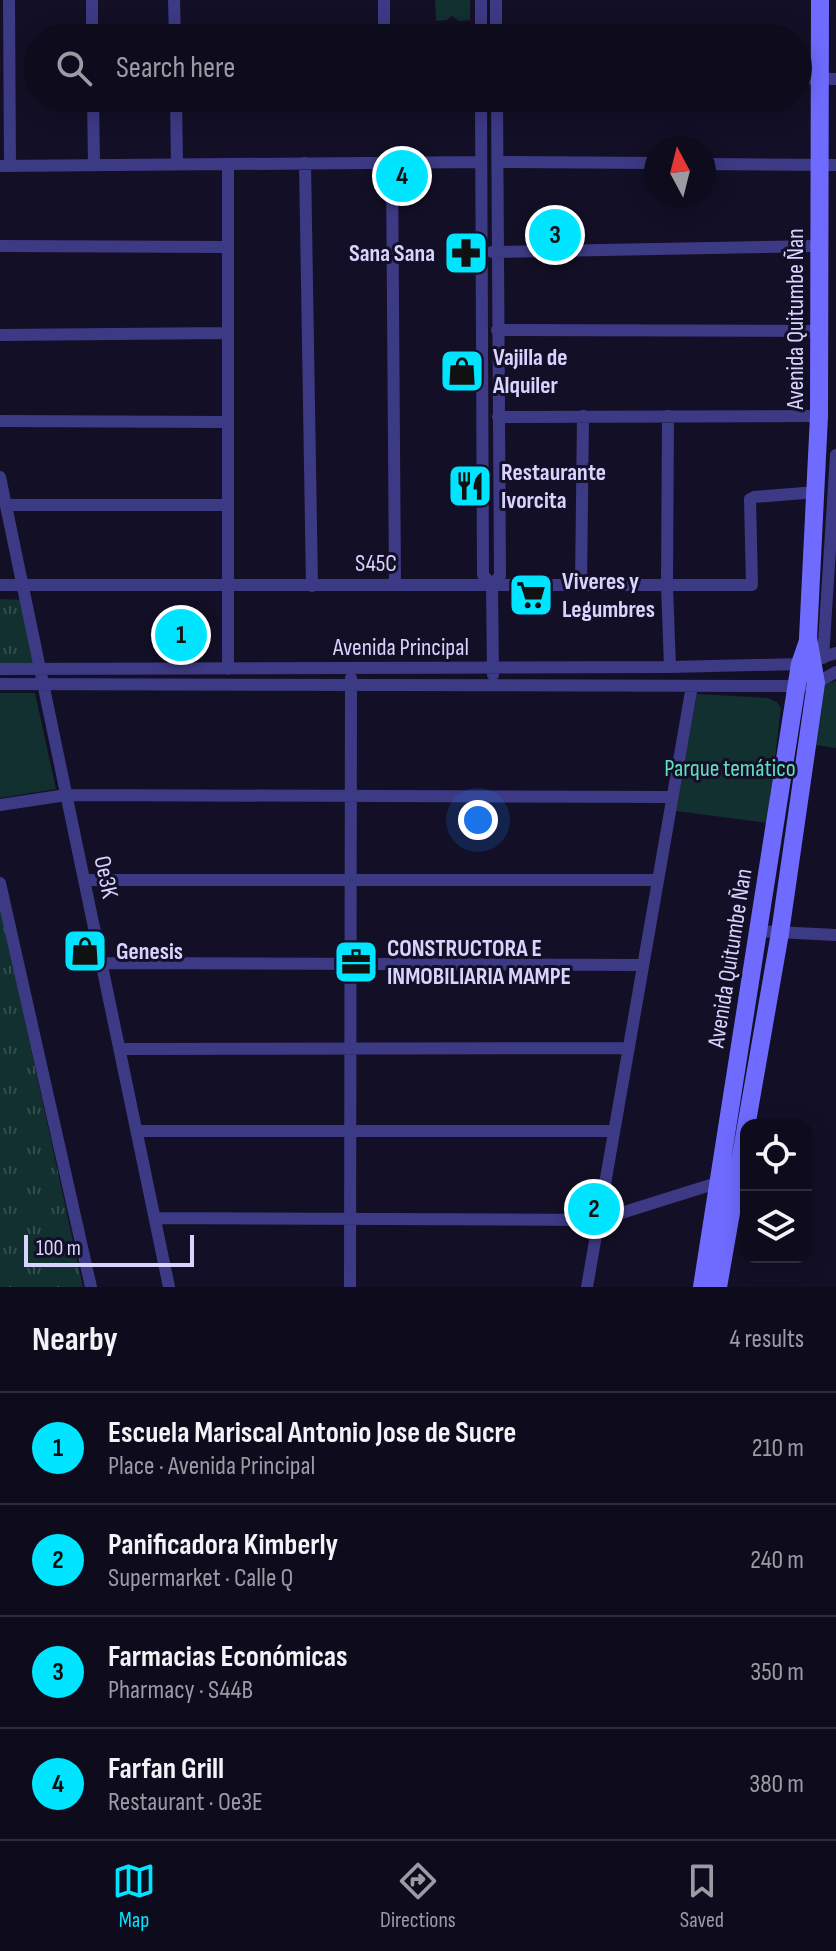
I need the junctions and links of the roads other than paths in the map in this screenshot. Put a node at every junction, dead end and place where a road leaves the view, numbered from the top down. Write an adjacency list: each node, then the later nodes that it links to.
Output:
1 (9, 0): 28 (street)
2 (92, 0): 8 (street)
3 (174, 0): 9 (street)
4 (384, 0): 10 (street)
5 (481, 0): 11 (street)
6 (496, 0): 12 (street)
7 (820, 0): 13 (street, Avenida Quitumbe Ñan)
8 (92, 24)
9 (175, 24)
10 (384, 24)
11 (481, 24)
12 (496, 24)
13 (828, 78): 27 (street, Avenida Quitumbe Ñan)
14 (93, 112): 26 (street)
15 (176, 112): 23 (street)
16 (481, 112): 18 (street)
17 (497, 112): 19 (street)
18 (481, 162): 21 (street); 32 (street)
19 (498, 162): 22 (street); 33 (street)
20 (305, 163): 21 (street); 24 (street); 56 (street)
21 (392, 163): 50 (street)
22 (644, 163)
23 (177, 164): 24 (street); 26 (street)
24 (228, 164): 31 (street)
25 (716, 164): 27 (street)
26 (94, 165): 28 (street)
27 (827, 165): 30 (street, Avenida Quitumbe Ñan)
28 (5, 166)
29 (0, 246): 31 (street)
30 (819, 246): 33 (street); 35 (street, Avenida Quitumbe Ñan)
31 (227, 247): 36 (street)
32 (481, 252): 33 (street); 51 (street)
33 (498, 252): 34 (street)
34 (497, 330): 35 (street); 41 (street)
35 (819, 331): 40 (street, Avenida Quitumbe Ñan)
36 (227, 333): 37 (street); 43 (street)
37 (0, 335)
38 (583, 416): 39 (street); 41 (street); 52 (street)
39 (668, 416): 40 (street); 53 (street)
40 (819, 416): 46 (street, Avenida Quitumbe Ñan)
41 (498, 417): 51 (street)
42 (0, 421): 43 (street)
43 (227, 422): 48 (street)
44 (836, 455): 58 (street)
45 (0, 477): 47 (street, Oe3K)
46 (817, 492): 53 (street, S45C); 58 (street, Avenida Quitumbe Ñan)
47 (6, 505): 48 (street); 54 (street, Oe3K)
48 (227, 505): 55 (street)
49 (0, 585): 54 (street, S45C)
50 (395, 585): 51 (street, S45C); 56 (street, S45C)
51 (492, 585): 52 (street, S45C); 63 (street)
52 (581, 585): 53 (street, S45C)
53 (667, 585): 59 (street)
54 (22, 586): 55 (street, S45C); 64 (street, Oe3K)
55 (227, 586): 56 (street, S45C); 61 (street)
56 (312, 586)
57 (836, 653): 58 (street, Avenida Principal)
58 (810, 662): 59 (street, Avenida Principal); 68 (street, Avenida Quitumbe Ñan)
59 (670, 667): 63 (street, Avenida Principal)
60 (0, 669): 64 (street, Avenida Principal)
61 (228, 669): 62 (street, Avenida Principal); 64 (street, Avenida Principal)
62 (351, 669): 63 (street, Avenida Principal); 69 (street)
63 (493, 669): 70 (street)
64 (40, 670): 67 (street, Oe3K)
65 (836, 672): 68 (street)
66 (0, 684): 67 (street, Avenida Principal)
67 (43, 684): 69 (street, Avenida Principal); 72 (street, Oe3K)
68 (807, 684): 71 (street, Avenida Principal); 80 (street, Avenida Quitumbe Ñan); 81 (street, Avenida Quitumbe Ñan)
69 (351, 685): 70 (street, Avenida Principal); 73 (street)
70 (493, 685): 71 (street, Avenida Principal)
71 (692, 686): 74 (street)
72 (66, 795): 73 (street); 75 (street); 76 (street, Oe3K)
73 (351, 796): 74 (street); 77 (street)
74 (672, 797): 78 (street)
75 (0, 805)
76 (84, 880): 77 (street); 83 (street, Oe3K)
77 (351, 880): 78 (street); 84 (street)
78 (658, 880): 85 (street)
79 (0, 883): 96 (street)
80 (759, 931): 81 (street); 92 (street, Avenida Quitumbe Ñan)
81 (780, 933): 82 (street); 101 (street, Avenida Quitumbe Ñan)
82 (836, 935)
83 (102, 963): 84 (street); 88 (street, Oe3K)
84 (351, 964): 85 (street); 86 (street)
85 (643, 965): 87 (street)
86 (351, 1048): 87 (street); 88 (street); 90 (street)
87 (629, 1048): 91 (street)
88 (120, 1049): 89 (street, Oe3K)
89 (138, 1131): 90 (street); 93 (street, Oe3K)
90 (351, 1131): 91 (street); 94 (street)
91 (614, 1131): 95 (street)
92 (720, 1182): 95 (street); 100 (street, Avenida Quitumbe Ñan)
93 (156, 1218): 94 (street); 97 (street, Oe3K)
94 (351, 1218): 95 (street); 98 (street)
95 (599, 1220): 99 (street)
96 (91, 1287)
97 (169, 1287)
98 (350, 1287)
99 (587, 1287)
100 (702, 1287)
101 (718, 1287)

